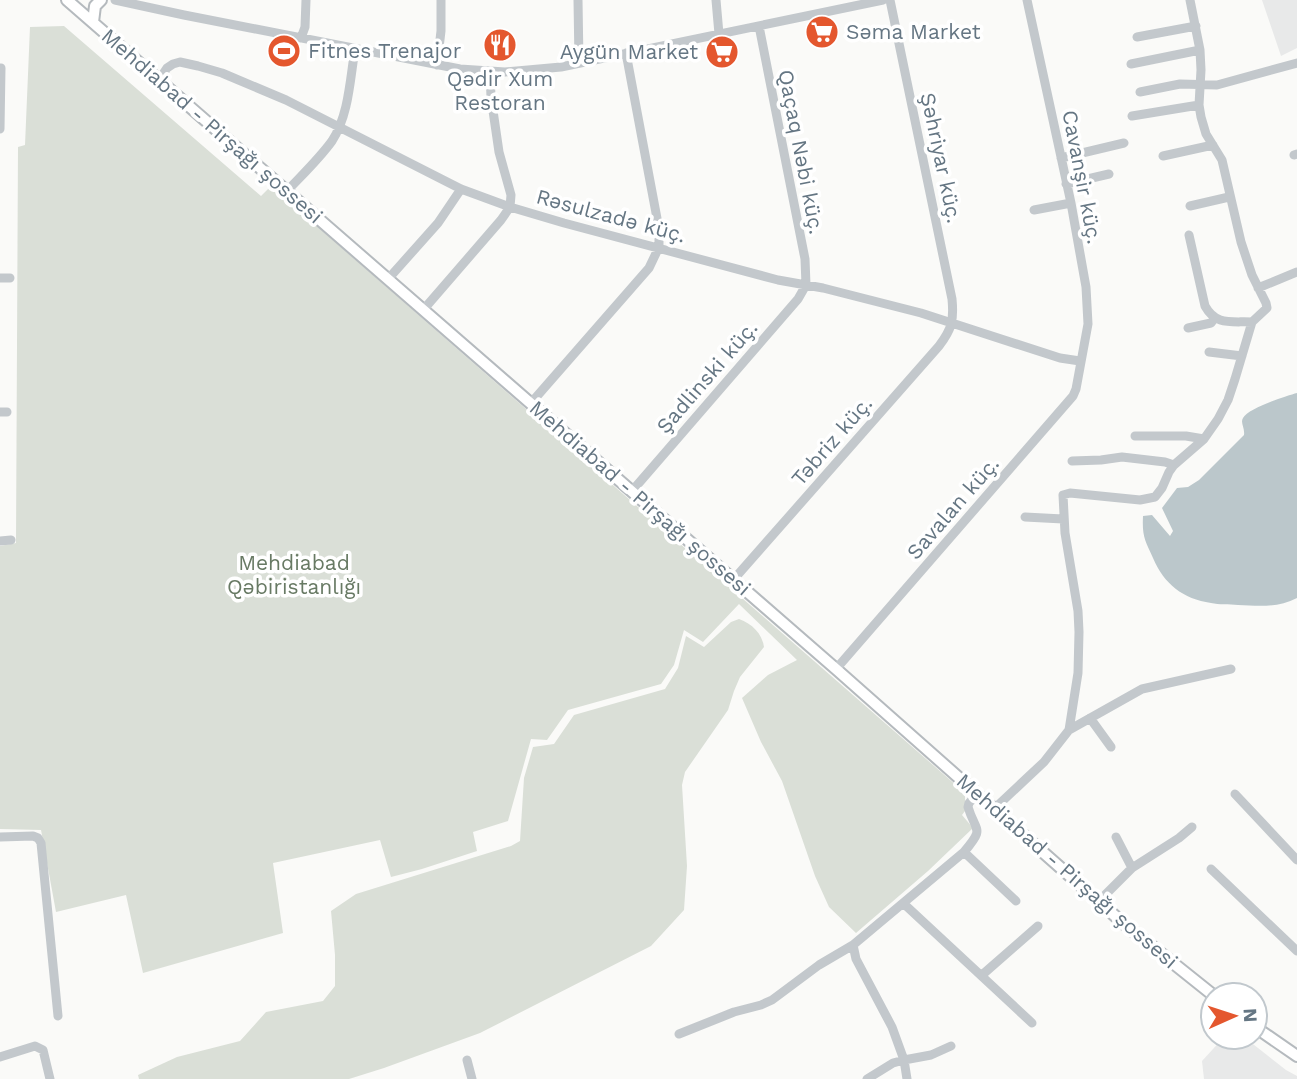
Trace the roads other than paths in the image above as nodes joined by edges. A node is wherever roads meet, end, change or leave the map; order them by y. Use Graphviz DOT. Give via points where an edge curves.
graph roads {
  1 [pos="67,0"];
  2 [pos="101,0"];
  3 [pos="115,0"];
  4 [pos="306,0"];
  5 [pos="441,0"];
  6 [pos="578,0"];
  7 [pos="716,0"];
  8 [pos="883,0"];
  9 [pos="890,0"];
  10 [pos="1027,0"];
  11 [pos="1191,0"];
  12 [pos="77,4"];
  13 [pos="841,4"];
  14 [pos="157,5"];
  15 [pos="93,22"];
  16 [pos="759,26"];
  17 [pos="1196,26"];
  18 [pos="719,34"];
  19 [pos="1137,37"];
  20 [pos="301,38"];
  21 [pos="355,50"];
  22 [pos="1200,50"];
  23 [pos="626,53"];
  24 [pos="579,63"];
  25 [pos="1297,63"];
  26 [pos="1130,64"];
  27 [pos="437,65"];
  28 [pos="1,68"];
  29 [pos="490,72"];
  30 [pos="159,80"];
  31 [pos="1201,85"];
  32 [pos="1140,92"];
  33 [pos="1199,105"];
  34 [pos="1132,116"];
  35 [pos="338,127"];
  36 [pos="0,129"];
  37 [pos="1124,143"];
  38 [pos="1213,145"];
  39 [pos="1163,156"];
  40 [pos="1061,158"];
  41 [pos="1109,174"];
  42 [pos="1066,184"];
  43 [pos="461,189"];
  44 [pos="287,191"];
  45 [pos="1229,197"];
  46 [pos="1070,203"];
  47 [pos="1190,206"];
  48 [pos="510,207"];
  49 [pos="1034,210"];
  50 [pos="1189,235"];
  51 [pos="659,247"];
  52 [pos="1297,272"];
  53 [pos="388,278"];
  54 [pos="806,285"];
  55 [pos="1258,288"];
  56 [pos="424,309"];
  57 [pos="1214,319"];
  58 [pos="1252,322"];
  59 [pos="952,323"];
  60 [pos="1188,328"];
  61 [pos="1209,352"];
  62 [pos="1242,356"];
  63 [pos="1080,361"];
  64 [pos="531,403"];
  65 [pos="1135,436"];
  66 [pos="1204,439"];
  67 [pos="1072,461"];
  68 [pos="1174,465"];
  69 [pos="632,491"];
  70 [pos="1025,517"];
  71 [pos="1063,519"];
  72 [pos="11,540"];
  73 [pos="0,541"];
  74 [pos="734,579"];
  75 [pos="836,669"];
  76 [pos="1231,669"];
  77 [pos="1090,718"];
  78 [pos="1069,730"];
  79 [pos="1111,747"];
  80 [pos="978,793"];
  81 [pos="1235,794"];
  82 [pos="995,808"];
  83 [pos="1192,827"];
  84 [pos="0,837"];
  85 [pos="1115,838"];
  86 [pos="964,852"];
  87 [pos="1297,860"];
  88 [pos="1132,868"];
  89 [pos="1211,869"];
  90 [pos="1016,901"];
  91 [pos="1099,901"];
  92 [pos="903,903"];
  93 [pos="1038,926"];
  94 [pos="853,945"];
  95 [pos="1297,951"];
  96 [pos="982,975"];
  97 [pos="1199,985"];
  98 [pos="58,1016"];
  99 [pos="1032,1023"];
  100 [pos="679,1034"];
  101 [pos="1269,1037"];
  102 [pos="951,1046"];
  103 [pos="1297,1056"];
  104 [pos="0,1057"];
  105 [pos="467,1059"];
  106 [pos="904,1060"];
  107 [pos="50,1079"];
  108 [pos="472,1079"];
  109 [pos="867,1079"];
  110 [pos="907,1079"];
  1 -- 12 [label="main road, Mehdiabad - Pirşağı şossesi"];
  2 -- 15 [label="main road" via="95,6"];
  3 -- 14 [label="street"];
  4 -- 20 [label="street"];
  5 -- 27 [label="street"];
  6 -- 24 [label="street"];
  7 -- 18 [label="street"];
  8 -- 13 [label="street"];
  9 -- 59 [label="street, Şəhriyar küç." via="952,299"];
  10 -- 40 [label="street, Cavanşir küç."];
  11 -- 17 [label="street"];
  12 -- 15 [label="main road, Mehdiabad - Pirşağı şossesi"];
  13 -- 16 [label="street"];
  14 -- 20 [label="street"];
  15 -- 30 [label="main road, Mehdiabad - Pirşağı şossesi"];
  16 -- 18 [label="street"];
  16 -- 54 [label="street, Qaçaq Nəbi küç." via="805,259"];
  17 -- 19 [label="street"];
  17 -- 22 [label="street"];
  18 -- 23 [label="street"];
  20 -- 21 [label="street"];
  21 -- 27 [label="street"];
  21 -- 35 [label="street"];
  22 -- 26 [label="street"];
  22 -- 31 [label="street"];
  23 -- 24 [label="street"];
  23 -- 51 [label="street"];
  24 -- 29 [label="street"];
  25 -- 31 [label="street" via="1217,85"];
  27 -- 29 [label="street"];
  28 -- 36 [label="street"];
  29 -- 48 [label="street"];
  30 -- 35 [label="street, Rəsulzadə küç." via="173,64 198,66 286,100"];
  30 -- 44 [label="main road, Mehdiabad - Pirşağı şossesi"];
  31 -- 32 [label="street"];
  31 -- 33 [label="street"];
  33 -- 34 [label="street"];
  33 -- 38 [label="street"];
  35 -- 43 [label="street, Rəsulzadə küç."];
  35 -- 44 [label="street" via="332,141"];
  37 -- 40 [label="street"];
  38 -- 39 [label="street"];
  38 -- 45 [label="street" via="1222,160"];
  40 -- 42 [label="street, Cavanşir küç."];
  41 -- 42 [label="street"];
  42 -- 46 [label="street, Cavanşir küç."];
  43 -- 48 [label="street, Rəsulzadə küç."];
  43 -- 53 [label="street" via="438,223"];
  44 -- 53 [label="main road, Mehdiabad - Pirşağı şossesi"];
  45 -- 47 [label="street"];
  45 -- 55 [label="street"];
  46 -- 49 [label="street"];
  46 -- 63 [label="street, Cavanşir küç." via="1088,307"];
  48 -- 51 [label="street, Rəsulzadə küç."];
  48 -- 56 [label="street"];
  50 -- 57 [label="street" via="1205,306"];
  51 -- 54 [label="street, Rəsulzadə küç."];
  51 -- 64 [label="street" via="649,268"];
  52 -- 55 [label="street"];
  53 -- 56 [label="main road, Mehdiabad - Pirşağı şossesi"];
  54 -- 59 [label="street, Rəsulzadə küç."];
  54 -- 69 [label="street, Şadlinski küç."];
  55 -- 58 [label="street" via="1266,308"];
  56 -- 64 [label="main road, Mehdiabad - Pirşağı şossesi"];
  57 -- 58 [label="street"];
  57 -- 60 [label="street"];
  58 -- 62 [label="street"];
  59 -- 63 [label="street, Rəsulzadə küç."];
  59 -- 74 [label="street, Təbriz küç." via="939,346"];
  61 -- 62 [label="street"];
  62 -- 66 [label="street" via="1228,400"];
  63 -- 75 [label="street, Savalan küç." via="1073,396"];
  64 -- 69 [label="main road, Mehdiabad - Pirşağı şossesi"];
  65 -- 66 [label="street"];
  66 -- 68 [label="street"];
  67 -- 68 [label="street" via="1122,457"];
  68 -- 71 [label="street" via="1162,488 1149,499 1066,493"];
  69 -- 74 [label="main road, Mehdiabad - Pirşağı şossesi"];
  70 -- 71 [label="street"];
  71 -- 78 [label="street" via="1079,632"];
  72 -- 73 [label="street"];
  74 -- 75 [label="main road, Mehdiabad - Pirşağı şossesi"];
  75 -- 80 [label="main road, Mehdiabad - Pirşağı şossesi"];
  76 -- 77 [label="street" via="1142,689"];
  77 -- 78 [label="street"];
  77 -- 79 [label="street"];
  78 -- 82 [label="street" via="1044,762"];
  80 -- 82 [label="main road, Mehdiabad - Pirşağı şossesi"];
  80 -- 86 [label="street" via="968,807 978,834"];
  81 -- 87 [label="street"];
  82 -- 91 [label="main road, Mehdiabad - Pirşağı şossesi"];
  83 -- 88 [label="street"];
  84 -- 98 [label="street" via="33,836 41,843"];
  85 -- 88 [label="street"];
  86 -- 90 [label="street"];
  86 -- 92 [label="street"];
  88 -- 91 [label="street"];
  89 -- 95 [label="street"];
  91 -- 97 [label="main road, Mehdiabad - Pirşağı şossesi"];
  92 -- 94 [label="street"];
  92 -- 96 [label="street"];
  93 -- 96 [label="street"];
  94 -- 100 [label="street" via="772,1000"];
  94 -- 106 [label="street"];
  96 -- 99 [label="street"];
  101 -- 103 [label="main road"];
  102 -- 106 [label="street"];
  104 -- 107 [label="street" via="40,1047"];
  105 -- 108 [label="street"];
  106 -- 109 [label="street"];
  106 -- 110 [label="street"];
}
